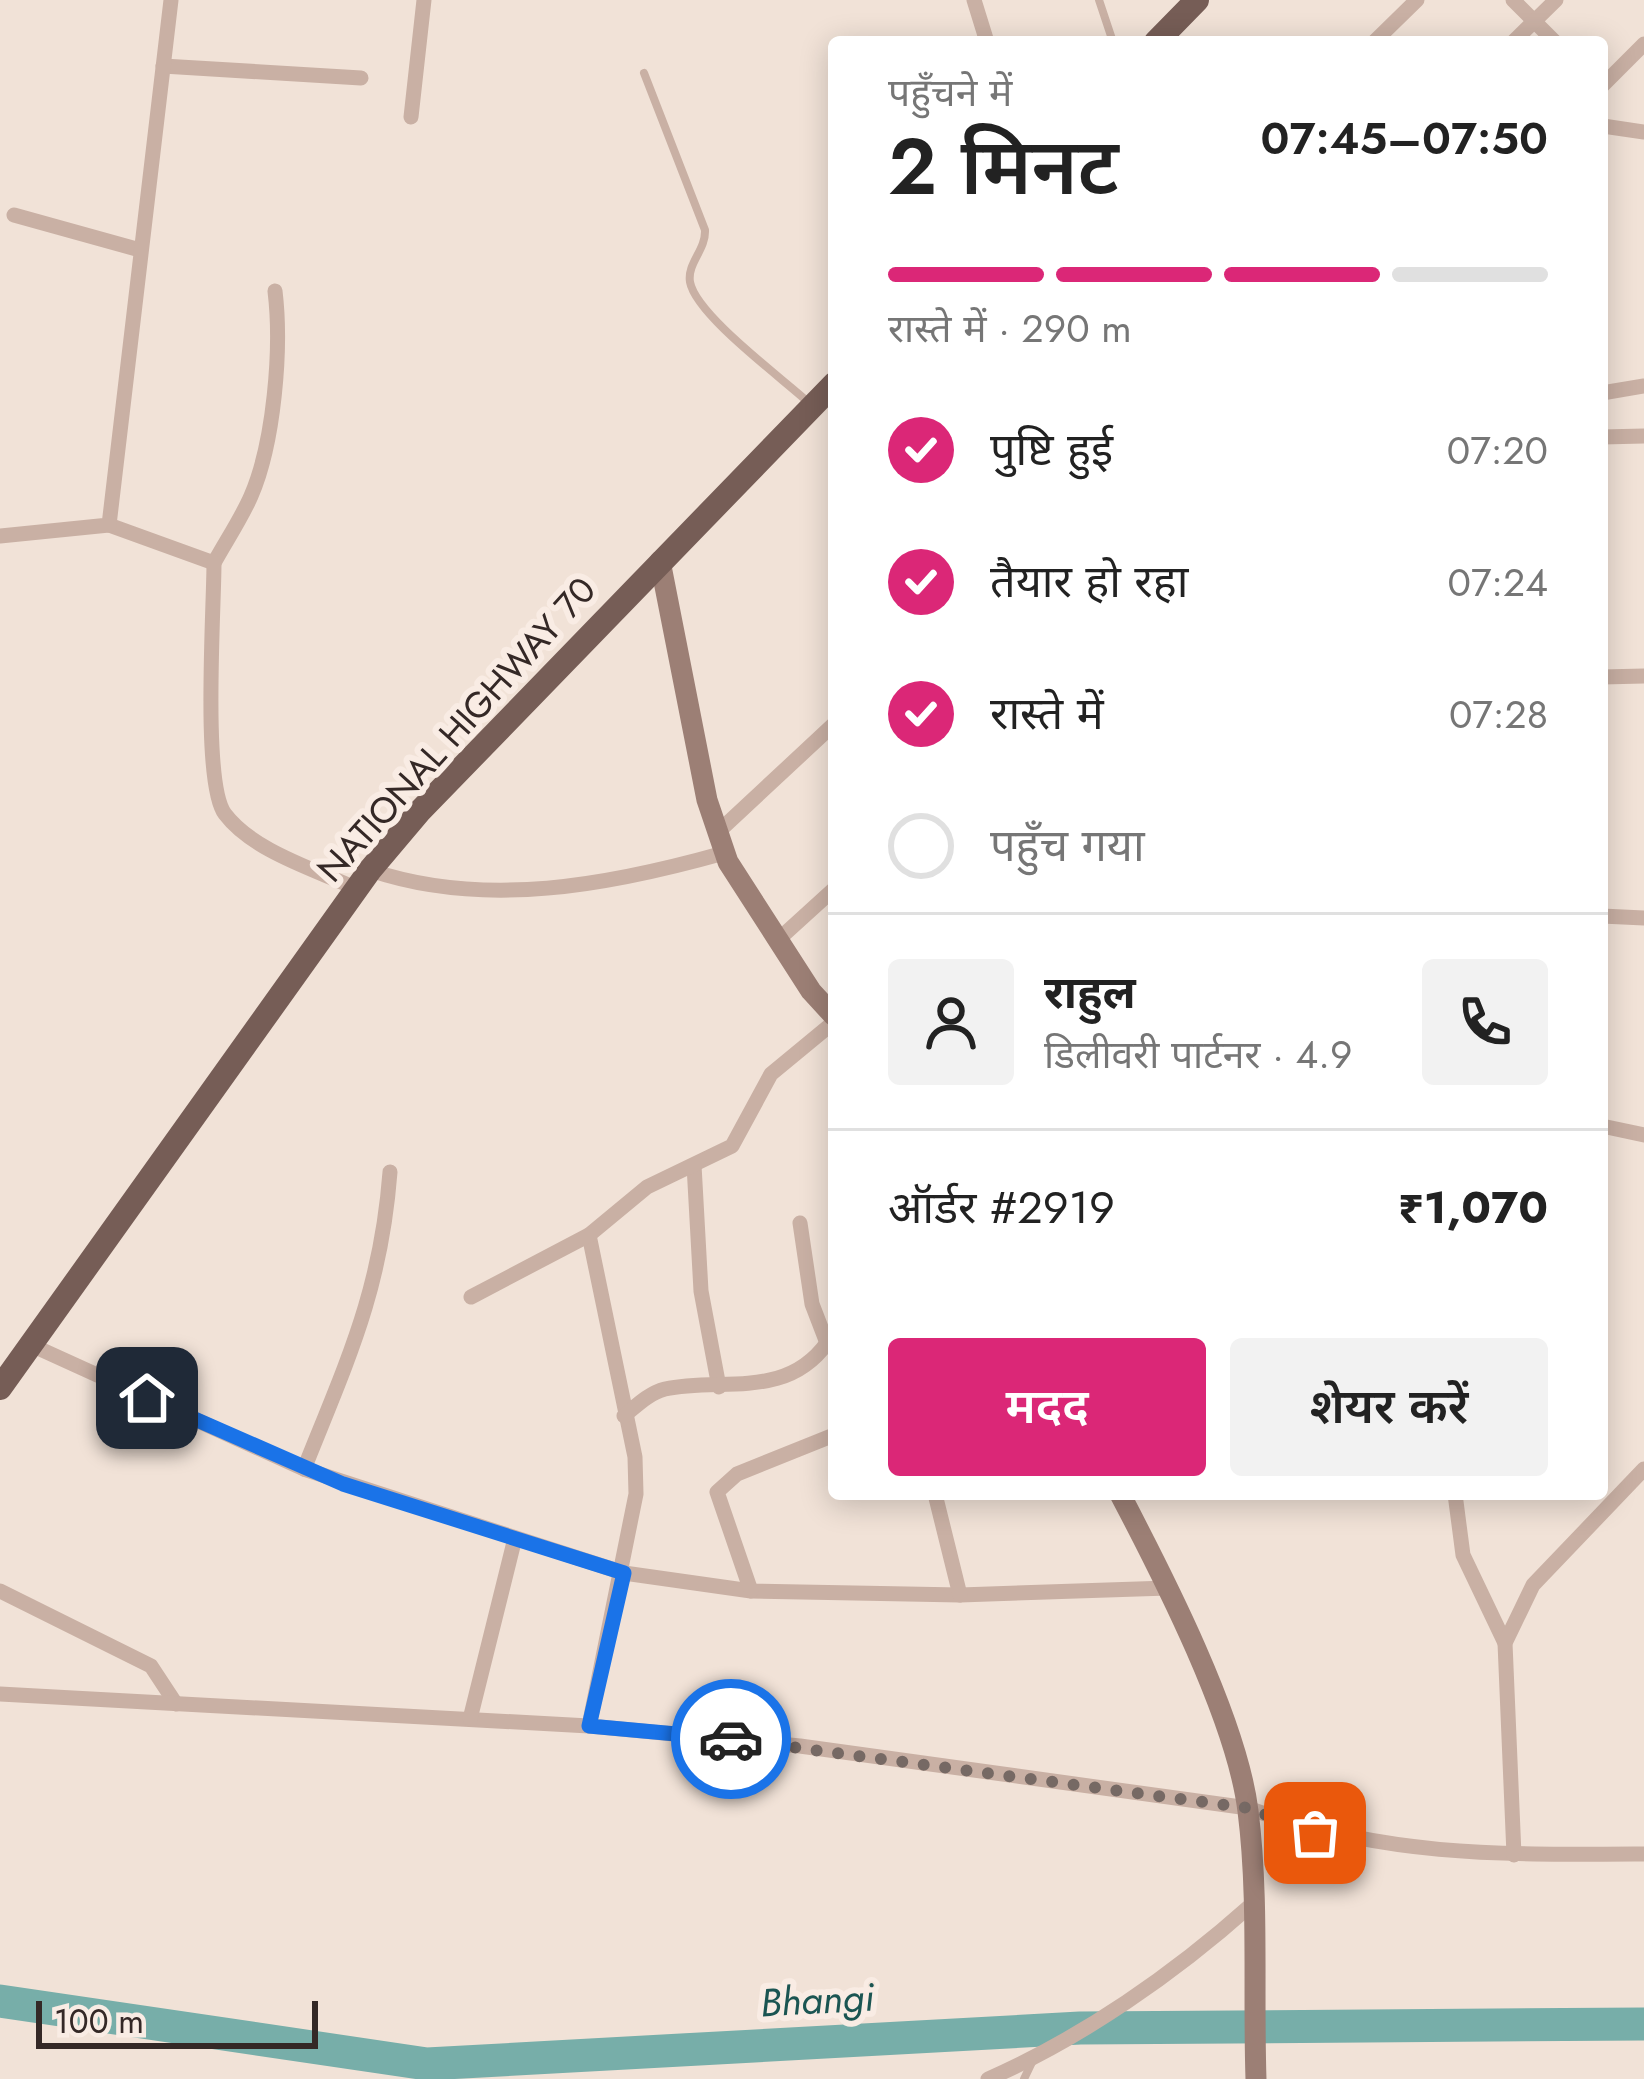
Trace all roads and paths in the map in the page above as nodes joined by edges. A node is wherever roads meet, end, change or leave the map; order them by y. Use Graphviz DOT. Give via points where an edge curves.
graph roads {
  1 [pos="171,0"];
  2 [pos="424,0"];
  3 [pos="974,0"];
  4 [pos="1099,0"];
  5 [pos="1197,0"];
  6 [pos="1417,0"];
  7 [pos="1513,0"];
  8 [pos="1556,0"];
  9 [pos="1535,21"];
  10 [pos="985,36"];
  11 [pos="1111,36"];
  12 [pos="1162,36"];
  13 [pos="1380,36"];
  14 [pos="1519,36"];
  15 [pos="1549,36"];
  16 [pos="1644,44"];
  17 [pos="163,66"];
  18 [pos="644,74"];
  19 [pos="361,78"];
  20 [pos="1608,80"];
  21 [pos="411,117"];
  22 [pos="1608,124"];
  23 [pos="1644,133"];
  24 [pos="14,215"];
  25 [pos="140,250"];
  26 [pos="275,291"];
  27 [pos="1644,386"];
  28 [pos="828,390"];
  29 [pos="1608,391"];
  30 [pos="813,406"];
  31 [pos="1644,436"];
  32 [pos="1608,437"];
  33 [pos="109,525"];
  34 [pos="0,536"];
  35 [pos="660,561"];
  36 [pos="214,563"];
  37 [pos="1644,676"];
  38 [pos="1608,677"];
  39 [pos="828,730"];
  40 [pos="720,843"];
  41 [pos="362,879"];
  42 [pos="828,894"];
  43 [pos="1608,916"];
  44 [pos="1644,918"];
  45 [pos="779,939"];
  46 [pos="828,1010"];
  47 [pos="828,1024"];
  48 [pos="1608,1127"];
  49 [pos="1644,1135"];
  50 [pos="694,1165"];
  51 [pos="390,1172"];
  52 [pos="800,1222"];
  53 [pos="589,1235"];
  54 [pos="471,1297"];
  55 [pos="828,1336"];
  56 [pos="828,1342"];
  57 [pos="29,1344"];
  58 [pos="3,1379"];
  59 [pos="719,1388"];
  60 [pos="624,1416"];
  61 [pos="828,1437"];
  62 [pos="304,1469"];
  63 [pos="1644,1469"];
  64 [pos="936,1500"];
  65 [pos="1123,1500"];
  66 [pos="1456,1500"];
  67 [pos="515,1538"];
  68 [pos="624,1573"];
  69 [pos="1168,1588"];
  70 [pos="0,1591"];
  71 [pos="751,1591"];
  72 [pos="960,1595"];
  73 [pos="1505,1643"];
  74 [pos="0,1694"];
  75 [pos="176,1704"];
  76 [pos="470,1719"];
  77 [pos="589,1726"];
  78 [pos="1248,1808"];
  79 [pos="1644,1854"];
  80 [pos="1514,1855"];
  81 [pos="1251,1905"];
  82 [pos="1034,2058"];
  83 [pos="988,2079"];
  84 [pos="1024,2079"];
  85 [pos="1256,2079"];
  1 -- 17 [label="street"];
  2 -- 21 [label="street"];
  3 -- 10 [label="street"];
  4 -- 11 [label="lane"];
  5 -- 12 [label="main road"];
  6 -- 13 [label="street"];
  7 -- 9 [label="street"];
  8 -- 9 [label="street"];
  9 -- 14 [label="street"];
  9 -- 15 [label="street"];
  16 -- 20 [label="street"];
  17 -- 19 [label="street"];
  17 -- 25 [label="street"];
  18 -- 30 [label="lane" via="706,230 692,289"];
  22 -- 23 [label="street"];
  24 -- 25 [label="street"];
  25 -- 33 [label="street"];
  26 -- 36 [label="street" via="263,455 252,494"];
  27 -- 29 [label="street"];
  28 -- 30 [label="main road, NATIONAL HIGHWAY 70"];
  30 -- 35 [label="main road, NATIONAL HIGHWAY 70"];
  31 -- 32 [label="street"];
  33 -- 34 [label="street"];
  33 -- 36 [label="street"];
  35 -- 40 [label="main road"];
  35 -- 41 [label="main road, NATIONAL HIGHWAY 70"];
  36 -- 41 [label="street" via="220,806 261,843"];
  37 -- 38 [label="street"];
  39 -- 40 [label="street"];
  40 -- 41 [label="street" via="654,874 531,890"];
  40 -- 45 [label="main road"];
  41 -- 57 [label="main road, NATIONAL HIGHWAY 70"];
  42 -- 45 [label="street"];
  43 -- 44 [label="street"];
  45 -- 46 [label="main road"];
  47 -- 50 [label="street" via="771,1074 732,1146"];
  48 -- 49 [label="street"];
  50 -- 53 [label="street" via="647,1187"];
  50 -- 59 [label="street" via="701,1291"];
  51 -- 62 [label="street" via="369,1310"];
  52 -- 55 [label="street" via="812,1304"];
  53 -- 54 [label="street"];
  53 -- 60 [label="street"];
  56 -- 59 [label="street" via="780,1379"];
  57 -- 58 [label="main road, NATIONAL HIGHWAY 70"];
  57 -- 62 [label="street"];
  59 -- 60 [label="street" via="658,1391"];
  60 -- 68 [label="street" via="636,1494"];
  61 -- 71 [label="street" via="737,1474 716,1492"];
  62 -- 67 [label="street"];
  63 -- 73 [label="street" via="1533,1585"];
  64 -- 72 [label="street"];
  65 -- 69 [label="main road"];
  66 -- 73 [label="street" via="1462,1555"];
  67 -- 68 [label="street"];
  67 -- 76 [label="street"];
  68 -- 71 [label="street"];
  68 -- 77 [label="street"];
  69 -- 72 [label="street"];
  69 -- 78 [label="main road"];
  70 -- 75 [label="street" via="151,1666"];
  71 -- 72 [label="street"];
  73 -- 80 [label="street"];
  74 -- 75 [label="street"];
  75 -- 76 [label="street"];
  76 -- 77 [label="street"];
  77 -- 78 [label="street" via="800,1746"];
  78 -- 80 [label="street" via="1315,1833 1412,1850"];
  78 -- 81 [label="main road"];
  79 -- 80 [label="street"];
  81 -- 82 [label="street" via="1195,1956"];
  81 -- 85 [label="main road"];
  82 -- 83 [label="street"];
  82 -- 84 [label="lane"];
}
